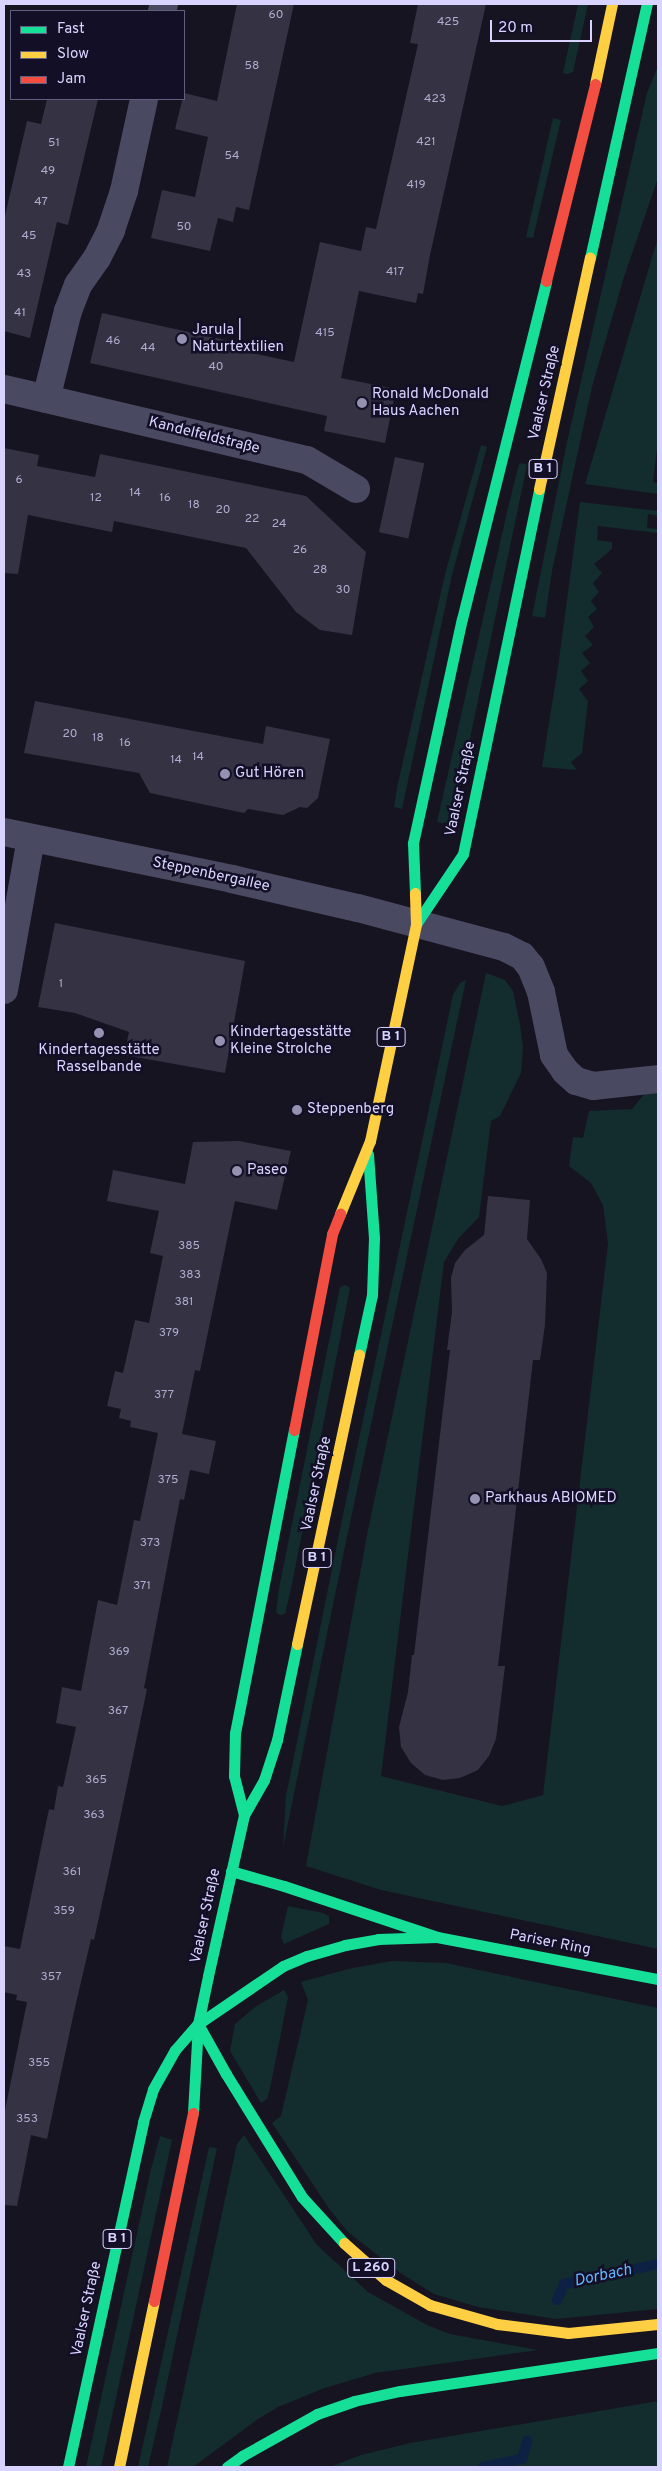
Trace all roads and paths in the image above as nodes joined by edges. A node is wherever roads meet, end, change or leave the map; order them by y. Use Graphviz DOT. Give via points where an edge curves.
graph roads {
  1 [pos="612,4"];
  2 [pos="647,4"];
  3 [pos="144,100"];
  4 [pos="4,389"];
  5 [pos="46,399"];
  6 [pos="356,489"];
  7 [pos="4,832"];
  8 [pos="31,838"];
  9 [pos="416,924"];
  10 [pos="4,990"];
  11 [pos="658,1078"];
  12 [pos="367,1150"];
  13 [pos="244,1815"];
  14 [pos="231,1871"];
  15 [pos="437,1937"];
  16 [pos="658,1980"];
  17 [pos="198,2024"];
  18 [pos="658,2324"];
  19 [pos="658,2353"];
  20 [pos="68,2467"];
  21 [pos="119,2467"];
  22 [pos="227,2467"];
  1 -- 9 [label="main road, Vaalser Straße / B 1" via="462,619 413,843"];
  2 -- 9 [label="main road, Vaalser Straße / B 1" via="545,461 466,842 462,854"];
  3 -- 5 [label="street" via="119,207 111,230 78,285 68,311"];
  4 -- 5 [label="street, Kandelfeldstraße"];
  5 -- 6 [label="street, Kandelfeldstraße" via="307,460"];
  7 -- 8 [label="street, Steppenbergallee"];
  8 -- 9 [label="street, Steppenbergallee" via="232,879"];
  8 -- 10 [label="street"];
  9 -- 11 [label="street, Steppenbergallee" via="481,940 522,956 532,967 541,992 554,1055 576,1081 594,1086"];
  9 -- 12 [label="main road, Vaalser Straße / B 1"];
  12 -- 13 [label="main road, Vaalser Straße / B 1" via="332,1234 235,1733 234,1776"];
  12 -- 13 [label="main road, Vaalser Straße / B 1" via="374,1238 372,1295 277,1740 264,1780"];
  13 -- 14 [label="main road, Vaalser Straße / B 1"];
  14 -- 15 [label="main road"];
  14 -- 17 [label="main road, Vaalser Straße / B 1"];
  15 -- 16 [label="main road, Pariser Ring"];
  15 -- 17 [label="main road" via="378,1939 307,1956 283,1966"];
  17 -- 18 [label="main road, L 260" via="302,2197 351,2251 386,2280 430,2305 497,2324 568,2333"];
  17 -- 20 [label="main road, Vaalser Straße / B 1" via="174,2050 153,2089"];
  17 -- 21 [label="main road, Vaalser Straße / B 1" via="195,2100 185,2157"];
  19 -- 22 [label="main road" via="400,2391 354,2401 317,2414"];
}
